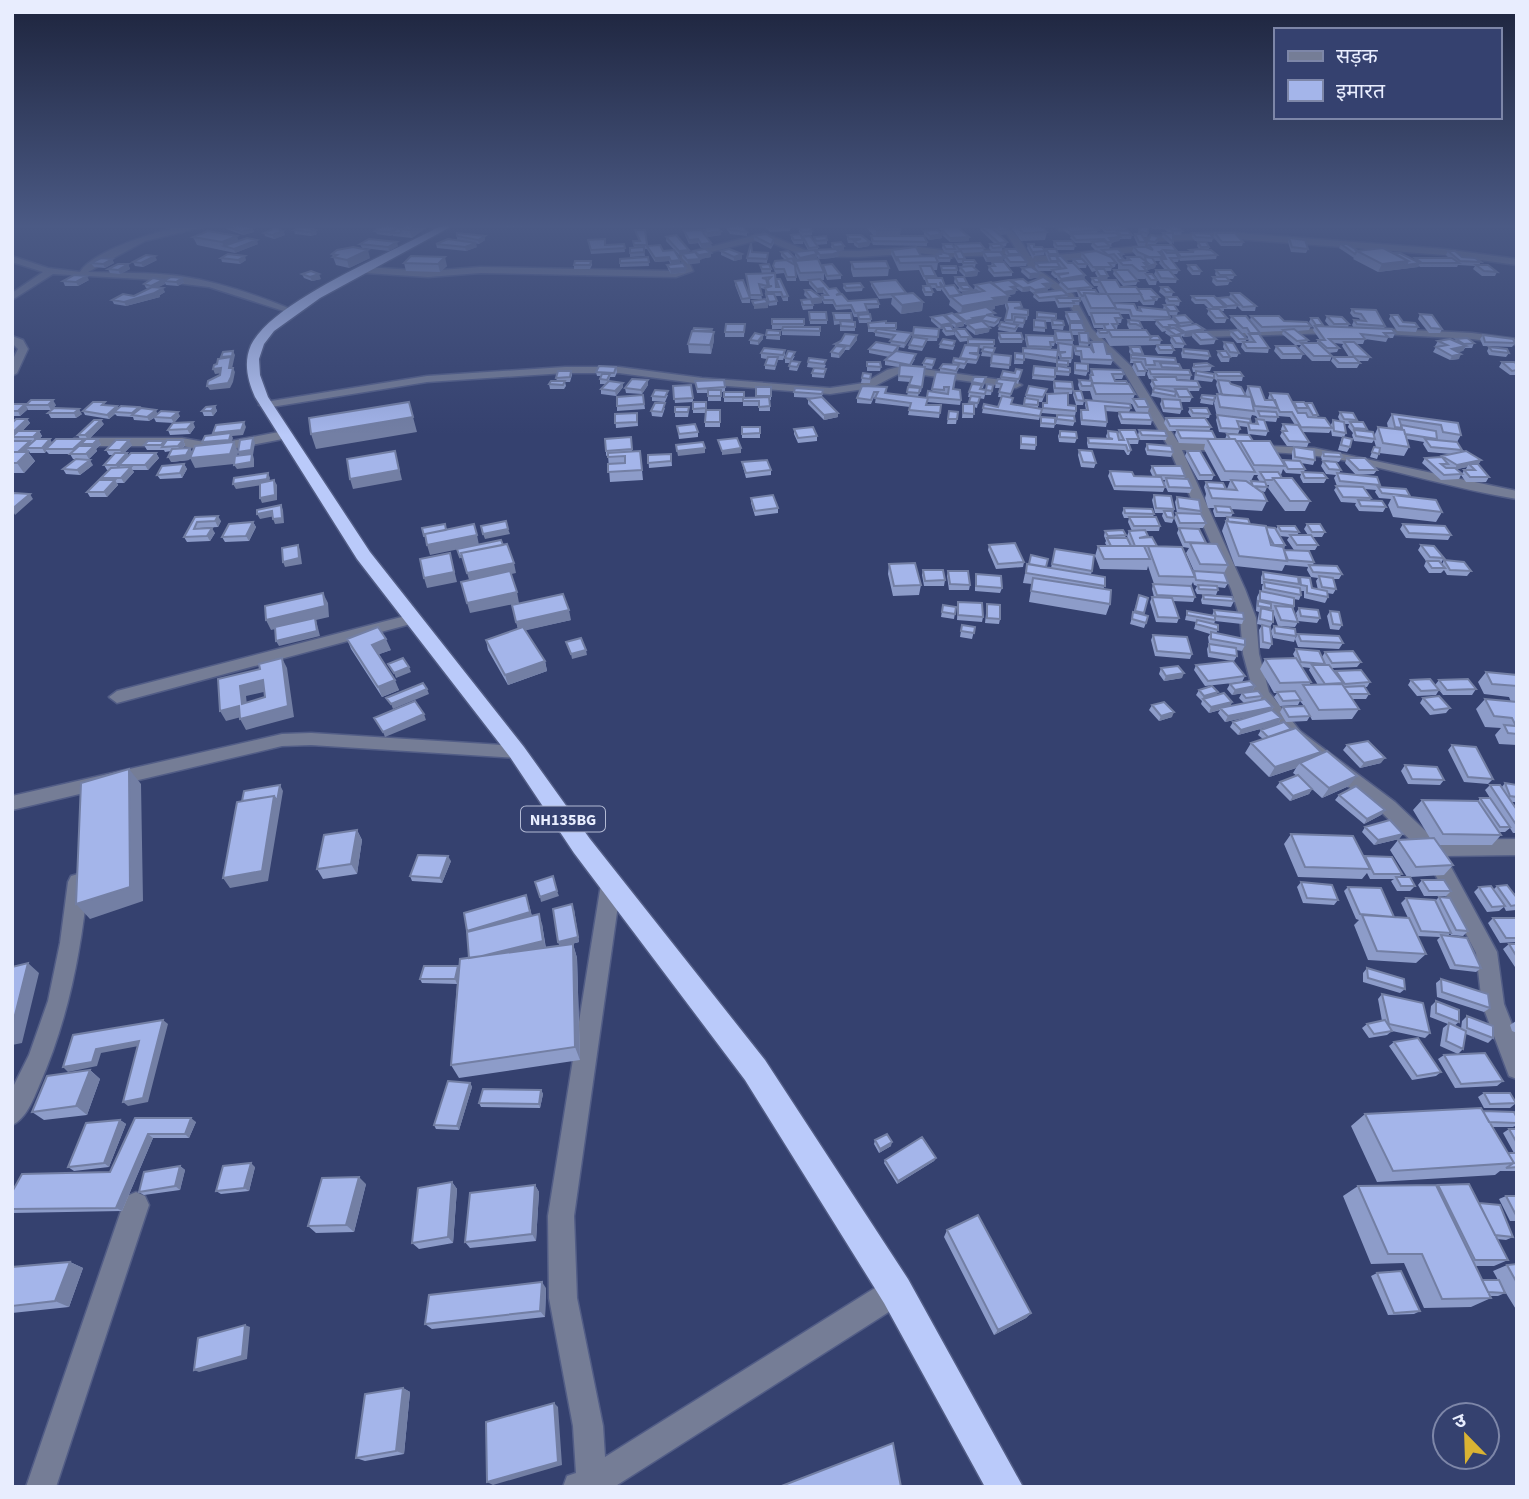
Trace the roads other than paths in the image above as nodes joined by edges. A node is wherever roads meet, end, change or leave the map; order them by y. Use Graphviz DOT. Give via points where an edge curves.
graph roads {
  1 [pos="247,295"];
  2 [pos="321,295"];
  3 [pos="1068,295"];
  4 [pos="290,312"];
  5 [pos="1349,331"];
  6 [pos="1362,331"];
  7 [pos="1205,334"];
  8 [pos="12,339"];
  9 [pos="1517,342"];
  10 [pos="12,373"];
  11 [pos="1016,385"];
  12 [pos="265,405"];
  13 [pos="284,435"];
  14 [pos="64,442"];
  15 [pos="1174,446"];
  16 [pos="1517,495"];
  17 [pos="413,619"];
  18 [pos="117,697"];
  19 [pos="517,752"];
  20 [pos="12,803"];
  21 [pos="1517,847"];
  22 [pos="1431,848"];
  23 [pos="81,857"];
  24 [pos="611,884"];
  25 [pos="1517,1068"];
  26 [pos="12,1113"];
  27 [pos="135,1205"];
  28 [pos="896,1290"];
  29 [pos="587,1486"];
  30 [pos="41,1487"];
  31 [pos="1005,1487"];
  1 -- 4 [label="street"];
  2 -- 4 [label="highway, NH135BG"];
  3 -- 15 [label="street" via="1088,330 1128,368"];
  4 -- 12 [label="highway, NH135BG" via="258,344 252,363 254,383"];
  5 -- 7 [label="street"];
  6 -- 9 [label="street"];
  8 -- 10 [label="street" via="23,349"];
  11 -- 12 [label="street" via="902,369 867,386 830,391 585,369 427,379"];
  12 -- 13 [label="highway, NH135BG"];
  13 -- 14 [label="street" via="216,448 182,442"];
  13 -- 17 [label="highway, NH135BG" via="363,555"];
  15 -- 16 [label="street" via="1335,455"];
  15 -- 22 [label="street" via="1238,589 1248,618 1261,694 1294,735 1388,807"];
  17 -- 18 [label="street"];
  17 -- 19 [label="highway, NH135BG"];
  19 -- 20 [label="street" via="282,740 86,794"];
  19 -- 24 [label="highway, NH135BG"];
  21 -- 22 [label="street"];
  22 -- 25 [label="street" via="1486,952 1493,1004"];
  23 -- 26 [label="street" via="73,940 56,1018"];
  24 -- 28 [label="highway, NH135BG" via="755,1070"];
  24 -- 29 [label="street" via="561,1216 563,1298 588,1426"];
  27 -- 30 [label="street"];
  28 -- 29 [label="street"];
  28 -- 31 [label="highway, NH135BG"];
}
